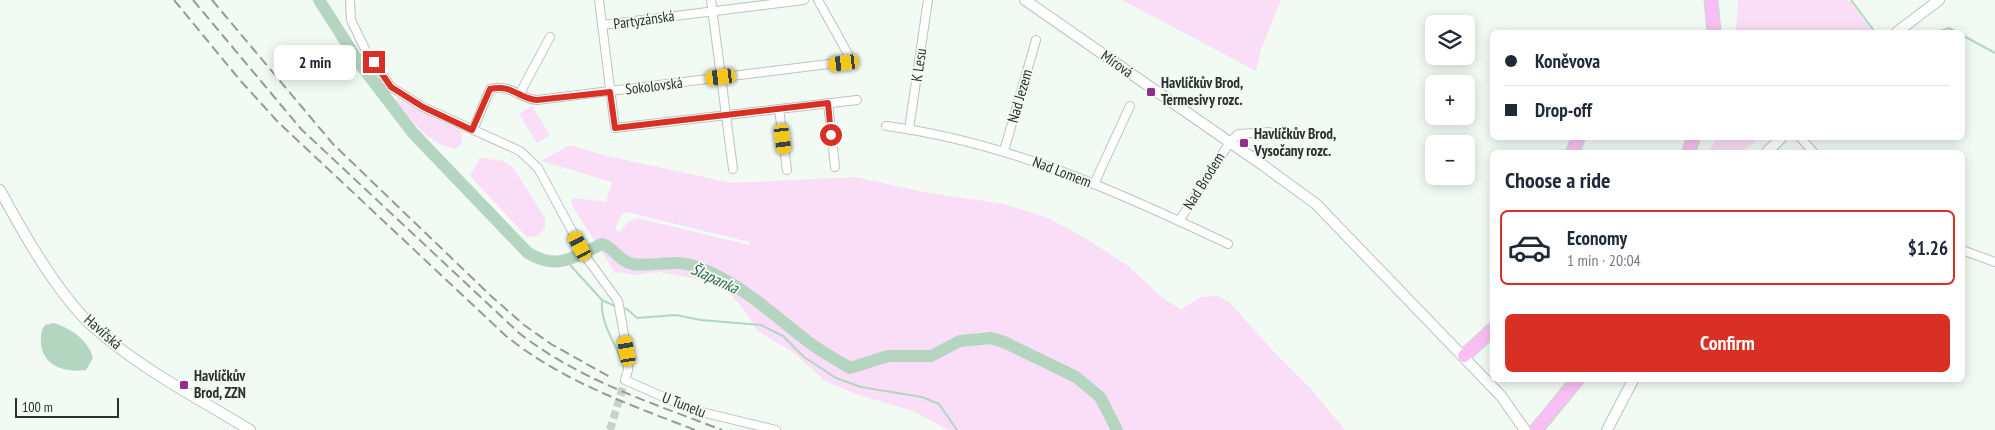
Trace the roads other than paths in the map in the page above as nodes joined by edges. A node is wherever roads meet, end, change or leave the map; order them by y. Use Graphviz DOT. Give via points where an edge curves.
graph roads {
  1 [pos="350,0"];
  2 [pos="599,0"];
  3 [pos="711,0"];
  4 [pos="804,0"];
  5 [pos="818,0"];
  6 [pos="928,0"];
  7 [pos="1025,0"];
  8 [pos="1711,0"];
  9 [pos="1939,0"];
  10 [pos="712,11"];
  11 [pos="1711,16"];
  12 [pos="602,25"];
  13 [pos="1708,30"];
  14 [pos="1714,30"];
  15 [pos="1900,30"];
  16 [pos="550,37"];
  17 [pos="1036,40"];
  18 [pos="721,77"];
  19 [pos="519,92"];
  20 [pos="610,92"];
  21 [pos="857,100"];
  22 [pos="828,103"];
  23 [pos="1130,106"];
  24 [pos="779,109"];
  25 [pos="726,116"];
  26 [pos="886,126"];
  27 [pos="909,129"];
  28 [pos="472,130"];
  29 [pos="1269,132"];
  30 [pos="1779,140"];
  31 [pos="1803,140"];
  32 [pos="1230,142"];
  33 [pos="1769,150"];
  34 [pos="1811,150"];
  35 [pos="1004,151"];
  36 [pos="835,167"];
  37 [pos="733,169"];
  38 [pos="787,170"];
  39 [pos="1094,184"];
  40 [pos="0,190"];
  41 [pos="1179,221"];
  42 [pos="1228,244"];
  43 [pos="1965,251"];
  44 [pos="1995,262"];
  45 [pos="1490,332"];
  46 [pos="1464,356"];
  47 [pos="1575,382"];
  48 [pos="1632,382"];
  49 [pos="250,430"];
  50 [pos="776,430"];
  51 [pos="1525,430"];
  52 [pos="1536,430"];
  53 [pos="1607,430"];
  1 -- 28 [label="street" via="351,20 365,49 391,87 423,107"];
  2 -- 12 [label="street"];
  3 -- 10 [label="street"];
  4 -- 10 [label="street, Partyzánská"];
  5 -- 18 [label="street, Sokolovská" via="848,54 848,60"];
  6 -- 27 [label="street, K Lesu"];
  7 -- 32 [label="street, Mírová"];
  8 -- 11 [label="main road"];
  9 -- 15 [label="street"];
  10 -- 12 [label="street, Partyzánská"];
  10 -- 18 [label="street"];
  11 -- 13 [label="main road"];
  11 -- 14 [label="main road"];
  12 -- 20 [label="street"];
  16 -- 19 [label="street"];
  17 -- 35 [label="street, Nad Jezem"];
  18 -- 20 [label="street, Sokolovská"];
  18 -- 25 [label="street"];
  19 -- 20 [label="street, Sokolovská" via="537,100"];
  19 -- 28 [label="street, Sokolovská" via="490,89"];
  20 -- 25 [label="street" via="615,128"];
  21 -- 22 [label="street"];
  22 -- 24 [label="street"];
  22 -- 36 [label="street"];
  23 -- 39 [label="street"];
  24 -- 25 [label="street"];
  24 -- 38 [label="street"];
  25 -- 37 [label="street"];
  26 -- 27 [label="street, Nad Lomem"];
  27 -- 35 [label="street, Nad Lomem"];
  28 -- 50 [label="street, U Tunelu" via="520,151 538,168 586,257 618,301 628,370 624,380 693,410"];
  29 -- 32 [label="street" via="1238,134"];
  30 -- 33 [label="street"];
  31 -- 34 [label="street"];
  32 -- 41 [label="street, Nad Brodem"];
  32 -- 46 [label="street, Mírová" via="1308,197 1335,221"];
  35 -- 39 [label="street, Nad Lomem"];
  39 -- 41 [label="street, Nad Lomem"];
  40 -- 49 [label="street, Havířská" via="61,291 96,330 171,383"];
  41 -- 42 [label="street, Nad Lomem"];
  43 -- 44 [label="street"];
  45 -- 46 [label="main road"];
  46 -- 51 [label="street, Mírová" via="1501,396"];
  47 -- 52 [label="main road"];
  48 -- 53 [label="street"];
}
